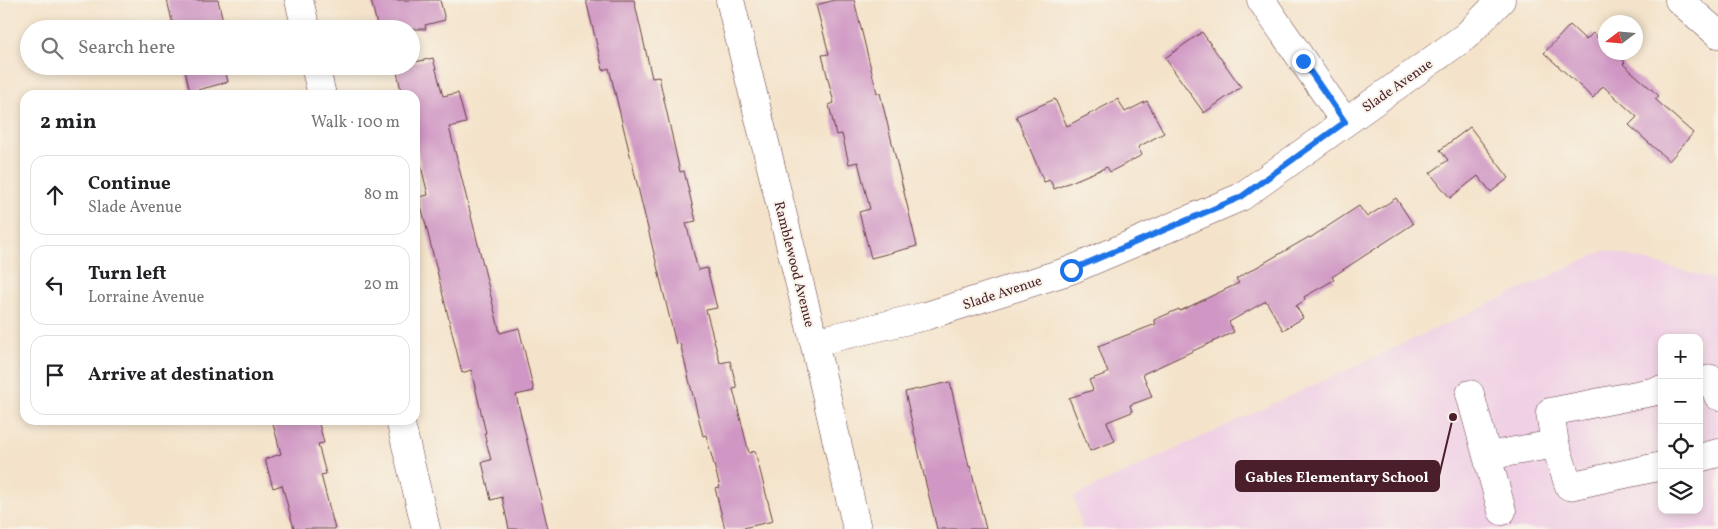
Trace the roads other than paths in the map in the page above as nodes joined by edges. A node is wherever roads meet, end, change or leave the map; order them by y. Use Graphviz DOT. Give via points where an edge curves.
graph roads {
  1 [pos="299,0"];
  2 [pos="730,0"];
  3 [pos="1261,0"];
  4 [pos="1501,0"];
  5 [pos="1679,0"];
  6 [pos="304,20"];
  7 [pos="1718,34"];
  8 [pos="317,75"];
  9 [pos="321,90"];
  10 [pos="1345,122"];
  11 [pos="814,342"];
  12 [pos="1703,381"];
  13 [pos="1658,391"];
  14 [pos="1470,394"];
  15 [pos="1718,396"];
  16 [pos="401,425"];
  17 [pos="1554,444"];
  18 [pos="1718,454"];
  19 [pos="1487,456"];
  20 [pos="1703,457"];
  21 [pos="1658,467"];
  22 [pos="1502,511"];
  23 [pos="426,529"];
  24 [pos="857,529"];
  1 -- 6 [label="street"];
  2 -- 11 [label="street, Ramblewood Avenue"];
  3 -- 10 [label="street"];
  4 -- 10 [label="street, Slade Avenue" via="1466,36"];
  5 -- 7 [label="street"];
  8 -- 9 [label="street"];
  10 -- 11 [label="street, Slade Avenue" via="1241,197 1071,270 926,316"];
  11 -- 24 [label="street, Ramblewood Avenue"];
  12 -- 15 [label="street" via="1712,380"];
  13 -- 17 [label="street" via="1550,412"];
  14 -- 19 [label="street"];
  16 -- 23 [label="street"];
  17 -- 19 [label="street"];
  17 -- 21 [label="street" via="1570,486"];
  18 -- 20 [label="street"];
  19 -- 22 [label="street"];
}
